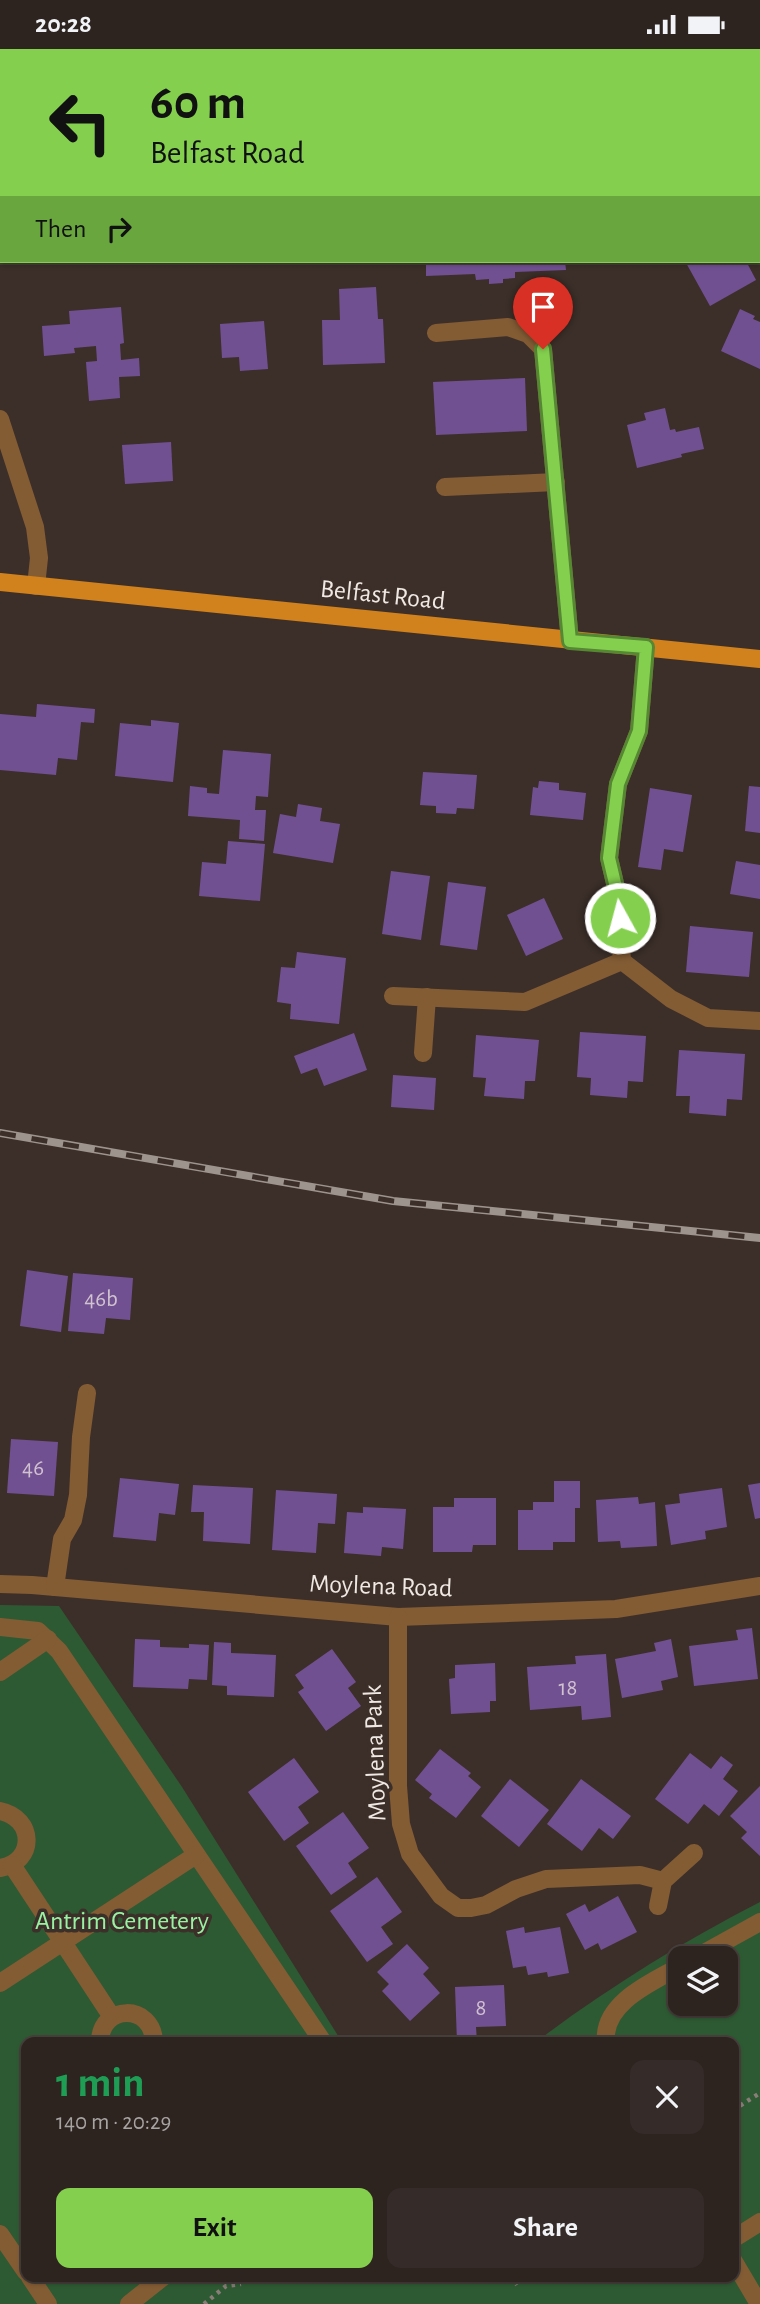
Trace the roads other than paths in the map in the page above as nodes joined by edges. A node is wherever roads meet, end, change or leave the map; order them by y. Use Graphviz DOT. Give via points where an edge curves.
graph roads {
  1 [pos="436,333"];
  2 [pos="0,419"];
  3 [pos="555,482"];
  4 [pos="444,487"];
  5 [pos="0,582"];
  6 [pos="36,586"];
  7 [pos="570,641"];
  8 [pos="646,647"];
  9 [pos="760,659"];
  10 [pos="622,961"];
  11 [pos="393,996"];
  12 [pos="427,997"];
  13 [pos="760,1021"];
  14 [pos="423,1053"];
  15 [pos="87,1393"];
  16 [pos="0,1584"];
  17 [pos="760,1586"];
  18 [pos="55,1587"];
  19 [pos="398,1617"];
  20 [pos="0,1626"];
  21 [pos="48,1639"];
  22 [pos="0,1672"];
  23 [pos="0,1811"];
  24 [pos="694,1853"];
  25 [pos="196,1855"];
  26 [pos="6,1867"];
  27 [pos="663,1881"];
  28 [pos="658,1906"];
  29 [pos="760,1922"];
  30 [pos="62,1941"];
  31 [pos="717,1946"];
  32 [pos="668,1974"];
  33 [pos="0,1983"];
  34 [pos="111,2017"];
  35 [pos="100,2037"];
  36 [pos="153,2037"];
  37 [pos="320,2037"];
  38 [pos="607,2037"];
  39 [pos="760,2222"];
  40 [pos="0,2234"];
  41 [pos="739,2235"];
  42 [pos="21,2265"];
  43 [pos="739,2270"];
  44 [pos="33,2282"];
  45 [pos="157,2282"];
  46 [pos="48,2304"];
  47 [pos="129,2304"];
  48 [pos="759,2304"];
  1 -- 3 [label="street" via="508,327 528,334 543,349"];
  2 -- 6 [label="street" via="35,527"];
  3 -- 4 [label="street"];
  3 -- 7 [label="street"];
  5 -- 6 [label="main road, Belfast Road"];
  6 -- 7 [label="main road, Belfast Road"];
  7 -- 8 [label="main road, Belfast Road"];
  8 -- 9 [label="main road, Belfast Road"];
  8 -- 10 [label="street" via="639,731 618,784 609,858 618,896"];
  10 -- 12 [label="street" via="525,1002"];
  10 -- 13 [label="street" via="671,999 708,1018"];
  11 -- 12 [label="street"];
  12 -- 14 [label="street"];
  15 -- 18 [label="street" via="78,1495 73,1520 62,1539"];
  16 -- 18 [label="street, Moylena Road"];
  17 -- 19 [label="street, Moylena Road" via="616,1609"];
  18 -- 19 [label="street, Moylena Road"];
  19 -- 27 [label="street, Moylena Park" via="401,1824 416,1864 441,1896 458,1908 471,1908 546,1879 640,1875"];
  20 -- 21 [label="street" via="38,1631"];
  21 -- 22 [label="street"];
  21 -- 25 [label="street"];
  23 -- 26 [label="street" via="16,1817 26,1832 25,1851"];
  24 -- 27 [label="street"];
  25 -- 30 [label="street"];
  25 -- 37 [label="street"];
  26 -- 30 [label="street"];
  27 -- 28 [label="street"];
  29 -- 31 [label="street"];
  30 -- 33 [label="street"];
  30 -- 34 [label="street"];
  32 -- 38 [label="street" via="623,2003 609,2021"];
  34 -- 35 [label="street"];
  34 -- 36 [label="street" via="137,2015 151,2026"];
  39 -- 41 [label="street"];
  40 -- 42 [label="street"];
  43 -- 48 [label="street"];
  44 -- 46 [label="street"];
  45 -- 47 [label="street"];
}
